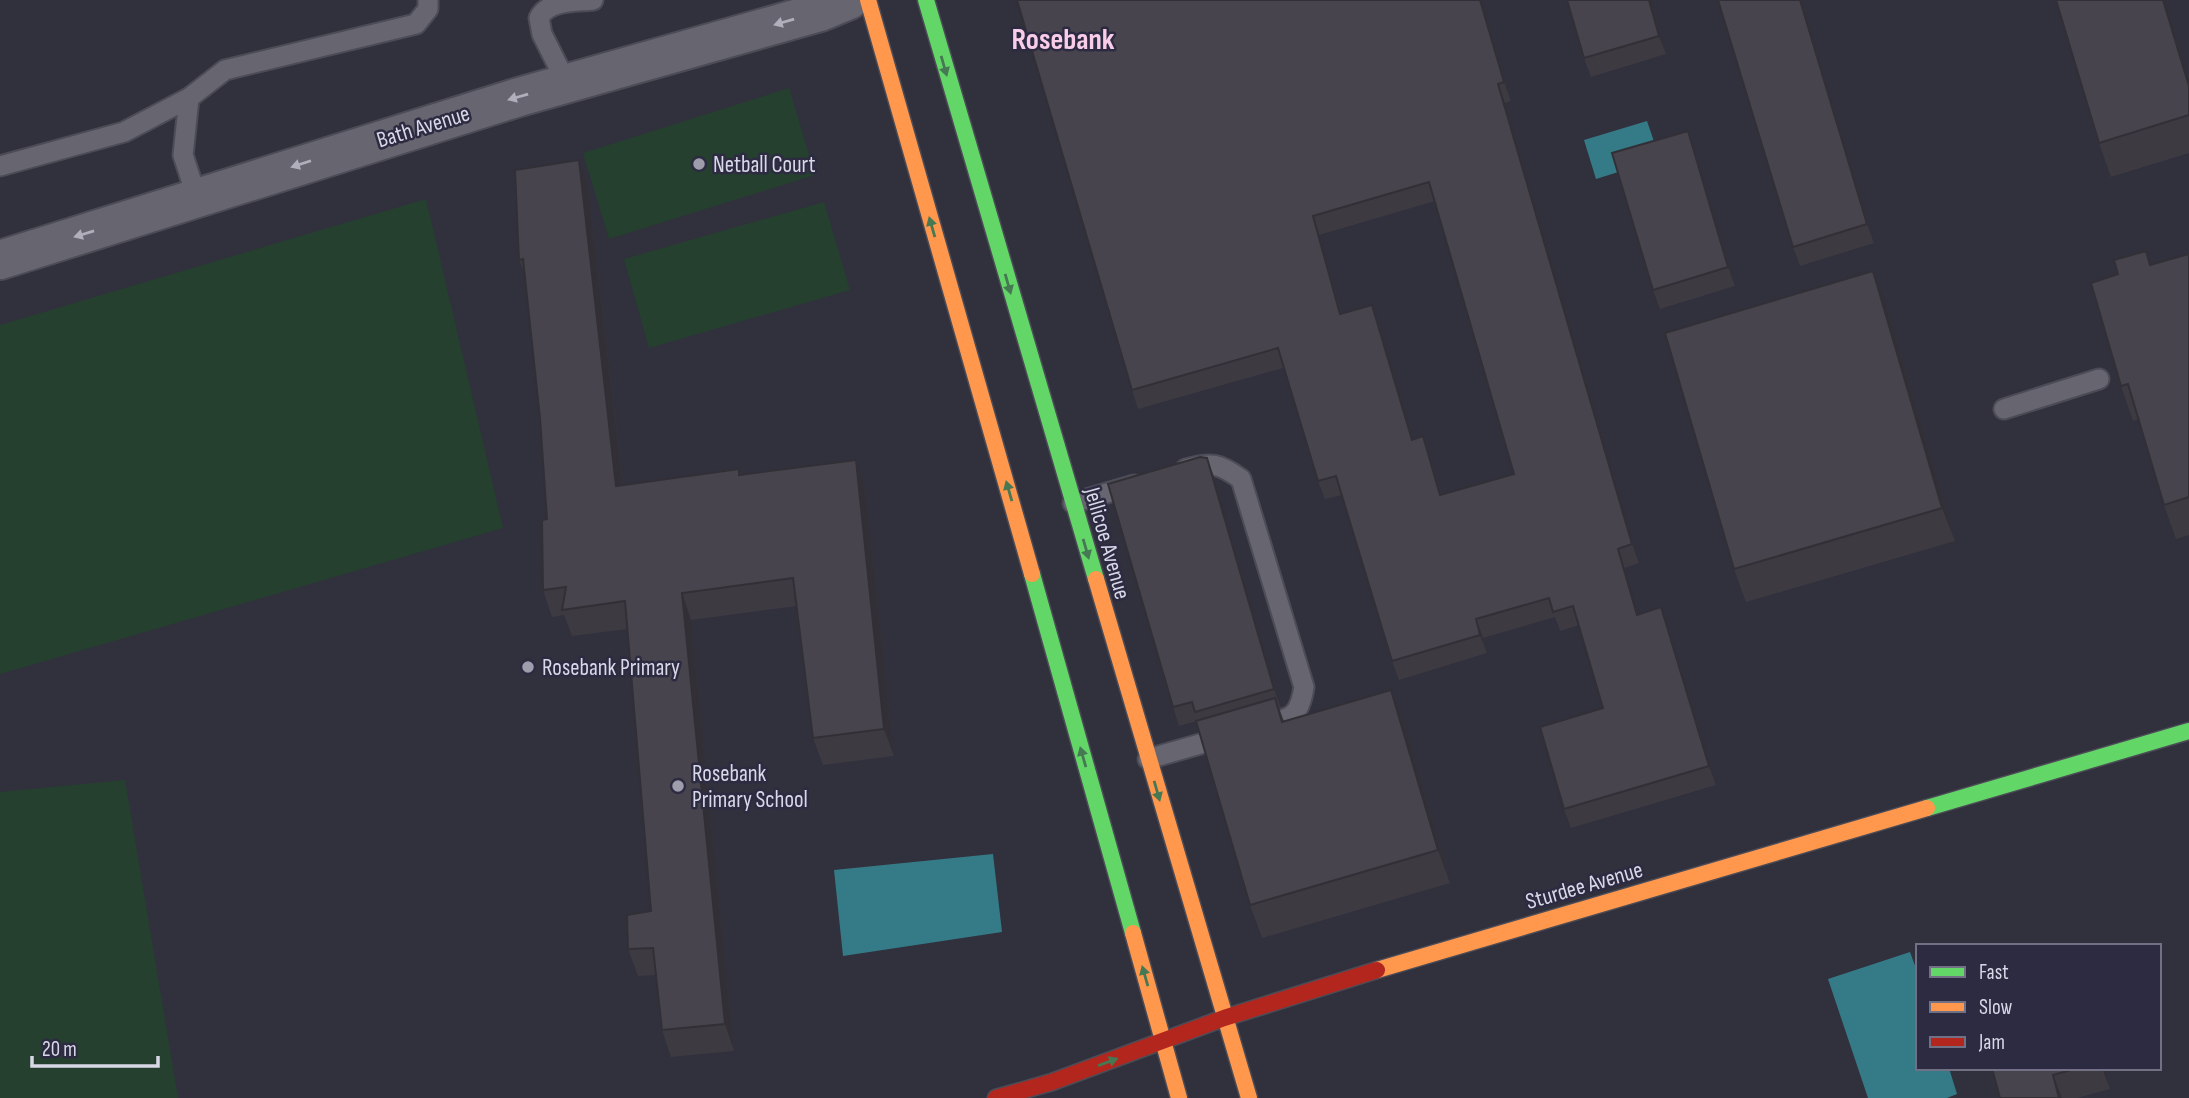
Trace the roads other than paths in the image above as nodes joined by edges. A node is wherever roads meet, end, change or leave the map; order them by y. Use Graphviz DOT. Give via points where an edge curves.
graph roads {
  1 [pos="428,0"];
  2 [pos="593,0"];
  3 [pos="849,0"];
  4 [pos="868,0"];
  5 [pos="926,0"];
  6 [pos="567,83"];
  7 [pos="189,98"];
  8 [pos="0,166"];
  9 [pos="197,198"];
  10 [pos="0,260"];
  11 [pos="2099,379"];
  12 [pos="2004,409"];
  13 [pos="1073,503"];
  14 [pos="2189,731"];
  15 [pos="1148,758"];
  16 [pos="1224,1018"];
  17 [pos="1163,1042"];
  18 [pos="996,1098"];
  19 [pos="1179,1098"];
  20 [pos="1249,1098"];
  1 -- 7 [label="lane" via="428,9 416,24 225,70"];
  2 -- 6 [label="lane" via="552,4 539,18 542,34"];
  3 -- 6 [label="street, Bath Avenue, one-way"];
  17 -- 4 [label="main road, one-way"];
  5 -- 13 [label="main road, Jellicoe Avenue, one-way"];
  6 -- 9 [label="street, Bath Avenue, one-way"];
  7 -- 8 [label="lane" via="124,132"];
  7 -- 9 [label="lane" via="183,155"];
  9 -- 10 [label="street, Bath Avenue, one-way"];
  11 -- 12 [label="lane"];
  13 -- 15 [label="main road, Jellicoe Avenue, one-way"];
  13 -- 15 [label="lane" via="1206,463 1224,466 1241,479 1304,687 1301,706 1290,718"];
  14 -- 16 [label="main road, Sturdee Avenue"];
  15 -- 16 [label="main road, Jellicoe Avenue, one-way"];
  16 -- 17 [label="main road, Sturdee Avenue"];
  16 -- 20 [label="main road, Jellicoe Avenue"];
  18 -- 17 [label="main road, Sturdee Avenue, one-way"];
  17 -- 19 [label="main road"];
}
